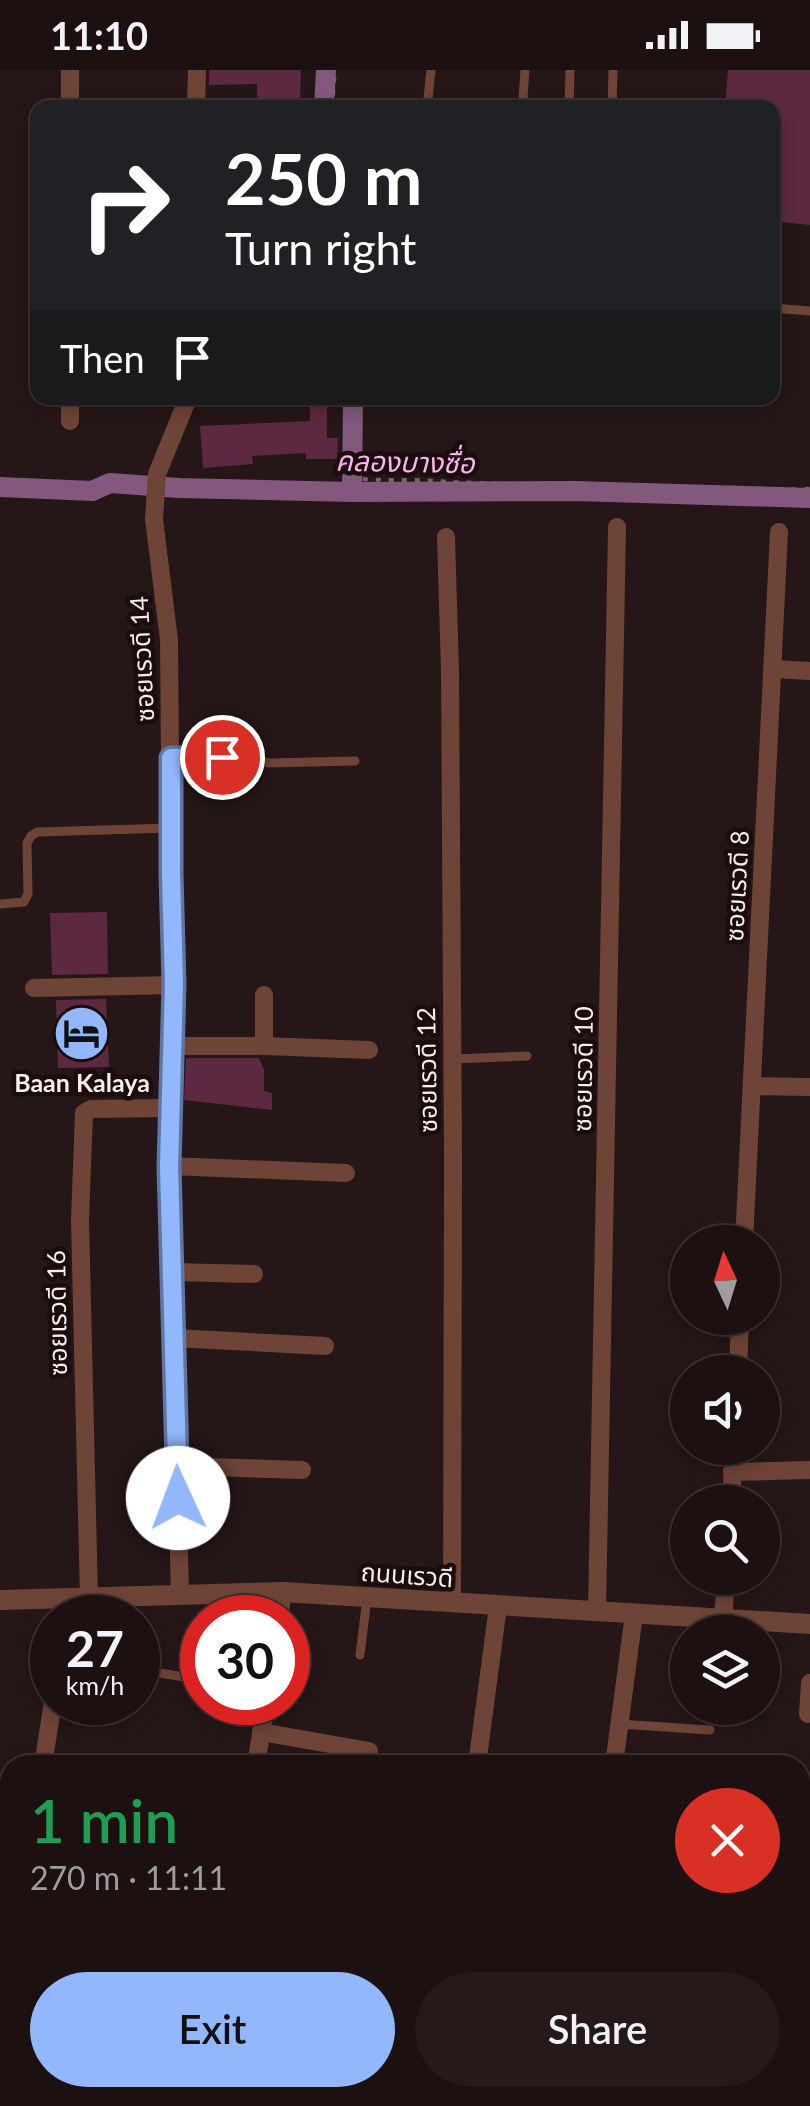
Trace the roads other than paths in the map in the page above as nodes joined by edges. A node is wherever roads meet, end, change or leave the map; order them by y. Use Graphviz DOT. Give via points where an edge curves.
graph roads {
  1 [pos="70,70"];
  2 [pos="197,70"];
  3 [pos="431,70"];
  4 [pos="524,70"];
  5 [pos="570,70"];
  6 [pos="614,70"];
  7 [pos="70,100"];
  8 [pos="196,100"];
  9 [pos="428,100"];
  10 [pos="523,100"];
  11 [pos="569,100"];
  12 [pos="612,100"];
  13 [pos="780,308"];
  14 [pos="810,310"];
  15 [pos="70,405"];
  16 [pos="185,405"];
  17 [pos="70,422"];
  18 [pos="617,526"];
  19 [pos="779,532"];
  20 [pos="446,537"];
  21 [pos="774,670"];
  22 [pos="810,672"];
  23 [pos="171,758"];
  24 [pos="354,761"];
  25 [pos="171,828"];
  26 [pos="0,904"];
  27 [pos="174,984"];
  28 [pos="34,988"];
  29 [pos="264,995"];
  30 [pos="172,1046"];
  31 [pos="264,1046"];
  32 [pos="368,1050"];
  33 [pos="527,1056"];
  34 [pos="451,1059"];
  35 [pos="752,1086"];
  36 [pos="810,1087"];
  37 [pos="170,1108"];
  38 [pos="169,1166"];
  39 [pos="346,1173"];
  40 [pos="745,1225"];
  41 [pos="172,1272"];
  42 [pos="254,1274"];
  43 [pos="174,1338"];
  44 [pos="325,1346"];
  45 [pos="733,1465"];
  46 [pos="177,1466"];
  47 [pos="302,1470"];
  48 [pos="810,1470"];
  49 [pos="732,1472"];
  50 [pos="731,1485"];
  51 [pos="283,1592"];
  52 [pos="75,1595"];
  53 [pos="180,1595"];
  54 [pos="283,1595"];
  55 [pos="160,1597"];
  56 [pos="368,1598"];
  57 [pos="0,1600"];
  58 [pos="30,1602"];
  59 [pos="452,1603"];
  60 [pos="498,1606"];
  61 [pos="597,1612"];
  62 [pos="634,1614"];
  63 [pos="670,1616"];
  64 [pos="780,1622"];
  65 [pos="810,1624"];
  66 [pos="360,1655"];
  67 [pos="810,1683"];
  68 [pos="808,1714"];
  69 [pos="619,1724"];
  70 [pos="49,1725"];
  71 [pos="262,1725"];
  72 [pos="288,1725"];
  73 [pos="710,1730"];
  74 [pos="369,1751"];
  75 [pos="45,1755"];
  76 [pos="257,1755"];
  77 [pos="479,1755"];
  78 [pos="615,1755"];
  1 -- 7 [label="street"];
  2 -- 8 [label="street"];
  3 -- 9 [label="lane"];
  4 -- 10 [label="lane"];
  5 -- 11 [label="lane"];
  6 -- 12 [label="lane"];
  13 -- 14 [label="lane"];
  15 -- 17 [label="street"];
  16 -- 23 [label="street, ซอยเรวดี 14" via="157,474 154,520 169,640"];
  18 -- 61 [label="street, ซอยเรวดี 10"];
  19 -- 21 [label="street, ซอยเรวดี 8"];
  20 -- 34 [label="street, ซอยเรวดี 12"];
  21 -- 22 [label="street"];
  21 -- 35 [label="street, ซอยเรวดี 8"];
  23 -- 24 [label="lane"];
  23 -- 25 [label="street, ซอยเรวดี 14"];
  25 -- 26 [label="lane" via="37,832 27,843 24,902"];
  25 -- 27 [label="street, ซอยเรวดี 14"];
  27 -- 28 [label="street"];
  27 -- 30 [label="street, ซอยเรวดี 14"];
  29 -- 31 [label="street"];
  30 -- 31 [label="street"];
  30 -- 37 [label="street, ซอยเรวดี 14"];
  31 -- 32 [label="street"];
  33 -- 34 [label="lane"];
  34 -- 59 [label="street, ซอยเรวดี 12"];
  35 -- 36 [label="street"];
  35 -- 40 [label="street, ซอยเรวดี 8"];
  37 -- 38 [label="street, ซอยเรวดี 14"];
  37 -- 52 [label="street, ซอยเรวดี 16" via="84,1113"];
  38 -- 39 [label="street"];
  38 -- 41 [label="street, ซอยเรวดี 14"];
  41 -- 42 [label="street"];
  41 -- 43 [label="street, ซอยเรวดี 14"];
  43 -- 44 [label="street"];
  43 -- 46 [label="street, ซอยเรวดี 14"];
  45 -- 49 [label="street"];
  46 -- 47 [label="street"];
  46 -- 53 [label="street, ซอยเรวดี 14"];
  48 -- 49 [label="street"];
  49 -- 50 [label="street"];
  51 -- 53 [label="street, ถนนเรวดี"];
  51 -- 54 [label="street"];
  51 -- 56 [label="street, ถนนเรวดี"];
  53 -- 55 [label="street, ถนนเรวดี"];
  56 -- 59 [label="street, ถนนเรวดี"];
  56 -- 66 [label="lane"];
  57 -- 58 [label="street, ถนนเรวดี"];
  59 -- 60 [label="street, ถนนเรวดี"];
  60 -- 61 [label="street, ถนนเรวดี"];
  60 -- 77 [label="street"];
  61 -- 62 [label="street, ถนนเรวดี"];
  62 -- 63 [label="street, ถนนเรวดี"];
  62 -- 69 [label="street"];
  64 -- 65 [label="street, ถนนเรวดี"];
  67 -- 68 [label="street"];
  69 -- 73 [label="lane"];
  69 -- 78 [label="street"];
  70 -- 75 [label="street"];
  71 -- 76 [label="street"];
  72 -- 74 [label="street"];
}
